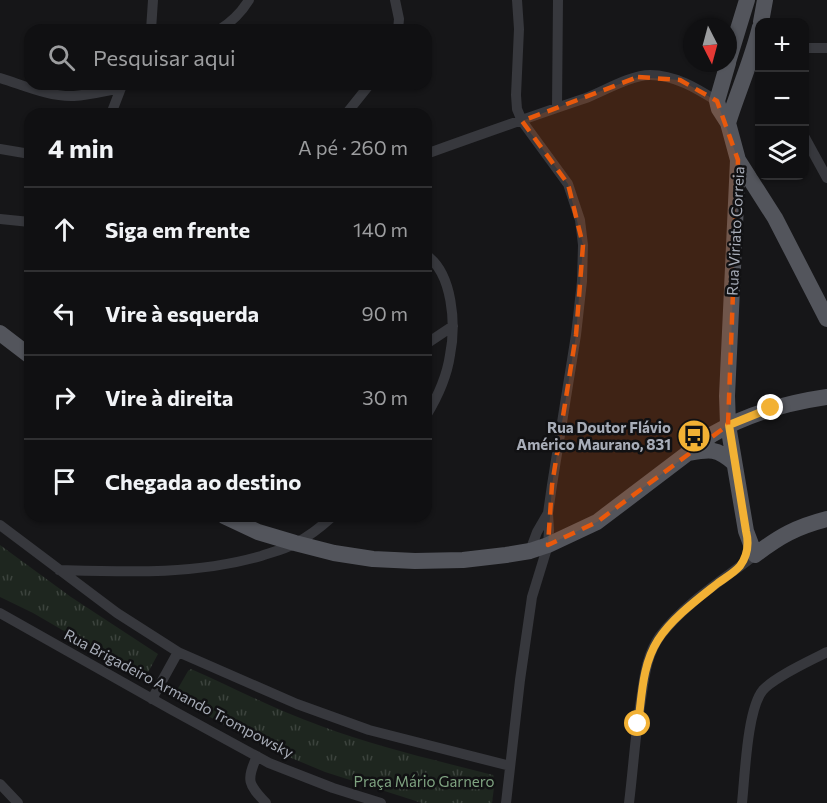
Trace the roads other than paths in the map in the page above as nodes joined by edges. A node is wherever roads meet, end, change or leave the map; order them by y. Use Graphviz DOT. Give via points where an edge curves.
graph roads {
  1 [pos="153,0"];
  2 [pos="249,0"];
  3 [pos="395,0"];
  4 [pos="517,0"];
  5 [pos="558,0"];
  6 [pos="747,0"];
  7 [pos="765,0"];
  8 [pos="761,18"];
  9 [pos="151,24"];
  10 [pos="228,24"];
  11 [pos="399,24"];
  12 [pos="737,33"];
  13 [pos="755,41"];
  14 [pos="809,48"];
  15 [pos="827,48"];
  16 [pos="725,72"];
  17 [pos="0,78"];
  18 [pos="24,85"];
  19 [pos="40,90"];
  20 [pos="102,90"];
  21 [pos="120,90"];
  22 [pos="365,90"];
  23 [pos="717,101"];
  24 [pos="557,107"];
  25 [pos="113,108"];
  26 [pos="351,108"];
  27 [pos="522,121"];
  28 [pos="728,123"];
  29 [pos="809,145"];
  30 [pos="0,149"];
  31 [pos="432,152"];
  32 [pos="24,153"];
  33 [pos="738,160"];
  34 [pos="827,178"];
  35 [pos="0,219"];
  36 [pos="24,221"];
  37 [pos="432,260"];
  38 [pos="827,319"];
  39 [pos="453,326"];
  40 [pos="0,333"];
  41 [pos="432,340"];
  42 [pos="24,351"];
  43 [pos="827,397"];
  44 [pos="432,407"];
  45 [pos="729,425"];
  46 [pos="688,453"];
  47 [pos="734,463"];
  48 [pos="548,513"];
  49 [pos="827,519"];
  50 [pos="237,522"];
  51 [pos="326,522"];
  52 [pos="0,525"];
  53 [pos="296,543"];
  54 [pos="548,546"];
  55 [pos="752,549"];
  56 [pos="530,551"];
  57 [pos="59,570"];
  58 [pos="0,613"];
  59 [pos="178,652"];
  60 [pos="827,652"];
  61 [pos="152,699"];
  62 [pos="257,756"];
  63 [pos="510,766"];
  64 [pos="0,784"];
  65 [pos="18,803"];
  66 [pos="266,803"];
  67 [pos="381,803"];
  68 [pos="506,803"];
  69 [pos="629,803"];
  70 [pos="742,803"];
  1 -- 9 [label="street"];
  2 -- 10 [label="street"];
  3 -- 11 [label="street"];
  4 -- 27 [label="street" via="516,94"];
  5 -- 24 [label="street"];
  6 -- 12 [label="main road"];
  7 -- 8 [label="main road"];
  13 -- 28 [label="main road"];
  14 -- 15 [label="street"];
  16 -- 23 [label="main road"];
  17 -- 18 [label="street"];
  19 -- 20 [label="street" via="73,96"];
  21 -- 25 [label="street"];
  22 -- 26 [label="street"];
  23 -- 24 [label="street" via="680,80 652,75"];
  23 -- 28 [label="main road, Rua Viriato Correia"];
  24 -- 27 [label="street"];
  27 -- 31 [label="street"];
  27 -- 48 [label="street" via="567,184 580,220 582,244 576,335"];
  28 -- 33 [label="main road, Rua Viriato Correia"];
  29 -- 34 [label="street"];
  30 -- 32 [label="street"];
  33 -- 38 [label="main road" via="776,218"];
  33 -- 45 [label="main road, Rua Viriato Correia"];
  35 -- 36 [label="street"];
  37 -- 39 [label="street" via="442,274"];
  39 -- 41 [label="street"];
  39 -- 44 [label="street" via="450,356"];
  40 -- 42 [label="main road"];
  43 -- 45 [label="main road" via="771,408"];
  45 -- 46 [label="main road"];
  45 -- 47 [label="main road, Rua Viriato Correia"];
  46 -- 47 [label="main road" via="716,451"];
  46 -- 54 [label="main road" via="597,522"];
  47 -- 55 [label="main road, Rua Viriato Correia"];
  48 -- 54 [label="street"];
  48 -- 56 [label="street"];
  49 -- 55 [label="main road"];
  50 -- 53 [label="main road"];
  51 -- 53 [label="street"];
  52 -- 57 [label="street"];
  53 -- 56 [label="main road" via="373,559 415,561 463,560"];
  53 -- 57 [label="street" via="237,563 201,568"];
  54 -- 56 [label="main road"];
  54 -- 63 [label="street" via="532,597"];
  55 -- 69 [label="street" via="740,566 693,603 652,649 646,663"];
  57 -- 59 [label="street"];
  58 -- 61 [label="street, Rua Brigadeiro Armando Trompowsky"];
  59 -- 61 [label="street"];
  59 -- 63 [label="street" via="297,704 369,730"];
  60 -- 70 [label="street" via="774,681 758,698 751,722"];
  61 -- 62 [label="street, Rua Brigadeiro Armando Trompowsky"];
  62 -- 66 [label="street" via="250,771 251,786"];
  62 -- 67 [label="street, Rua Brigadeiro Armando Trompowsky"];
  63 -- 68 [label="street"];
  64 -- 65 [label="street"];
}
